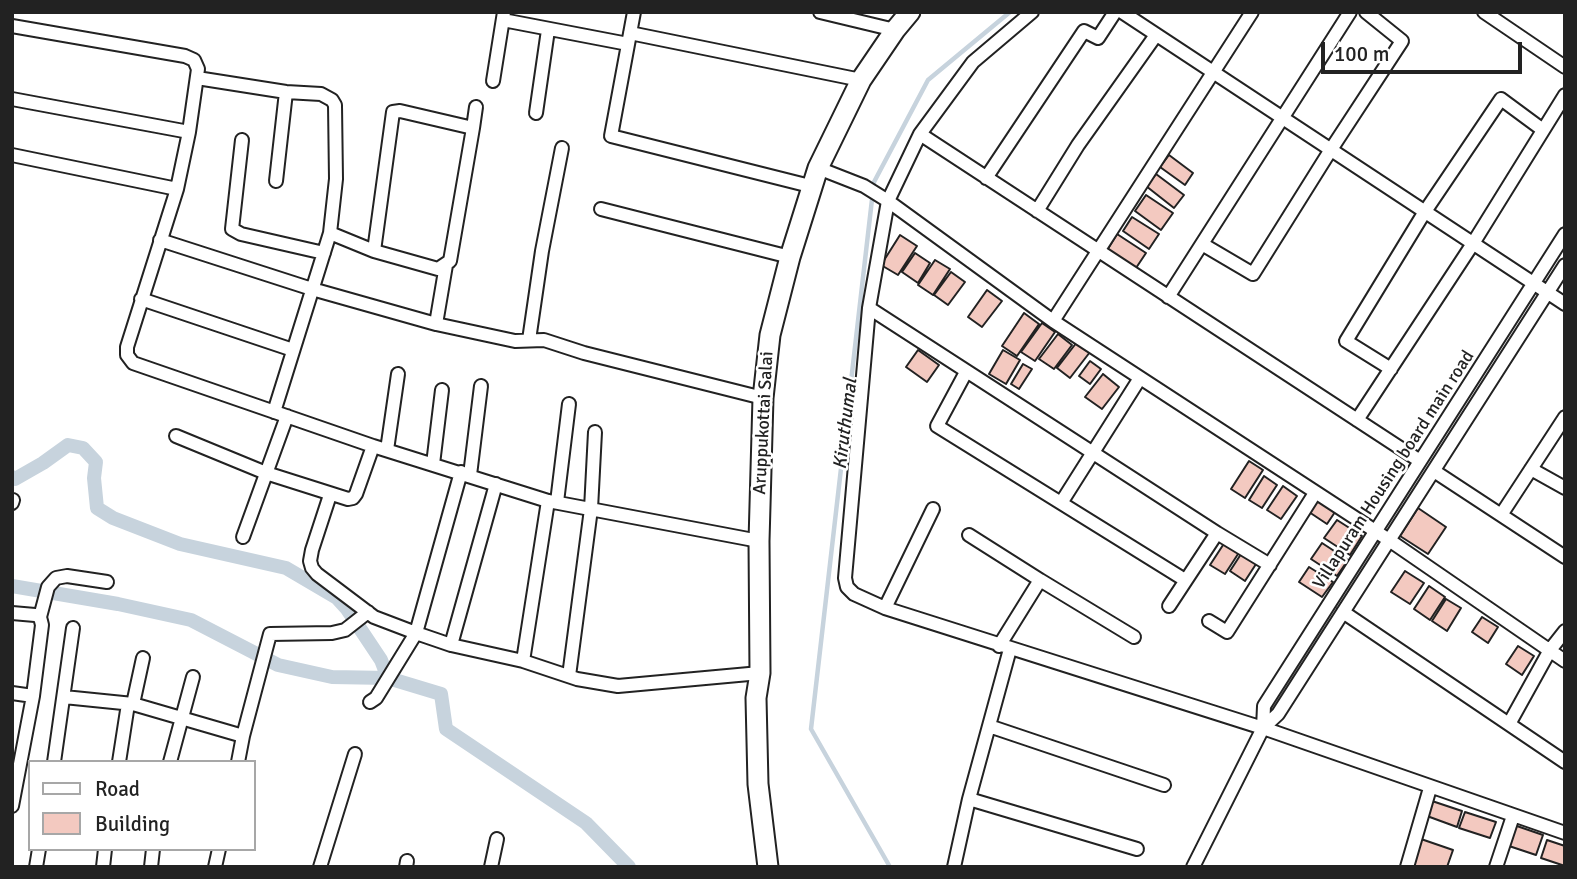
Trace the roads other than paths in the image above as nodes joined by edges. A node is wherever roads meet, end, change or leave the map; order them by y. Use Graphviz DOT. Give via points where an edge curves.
graph roads {
  1 [pos="634,12"];
  2 [pos="820,12"];
  3 [pos="910,12"];
  4 [pos="1032,12"];
  5 [pos="1115,12"];
  6 [pos="1122,12"];
  7 [pos="1252,12"];
  8 [pos="1350,12"];
  9 [pos="1366,12"];
  10 [pos="1484,12"];
  11 [pos="504,16"];
  12 [pos="12,26"];
  13 [pos="548,30"];
  14 [pos="895,30"];
  15 [pos="1156,35"];
  16 [pos="629,39"];
  17 [pos="1565,67"];
  18 [pos="1213,73"];
  19 [pos="197,78"];
  20 [pos="860,80"];
  21 [pos="493,81"];
  22 [pos="286,92"];
  23 [pos="1565,94"];
  24 [pos="12,99"];
  25 [pos="475,107"];
  26 [pos="536,113"];
  27 [pos="1282,119"];
  28 [pos="473,128"];
  29 [pos="1543,130"];
  30 [pos="189,132"];
  31 [pos="920,134"];
  32 [pos="242,140"];
  33 [pos="562,148"];
  34 [pos="1330,150"];
  35 [pos="12,155"];
  36 [pos="818,168"];
  37 [pos="986,178"];
  38 [pos="276,181"];
  39 [pos="814,187"];
  40 [pos="177,189"];
  41 [pos="884,198"];
  42 [pos="601,209"];
  43 [pos="1037,211"];
  44 [pos="1424,213"];
  45 [pos="330,233"];
  46 [pos="1565,234"];
  47 [pos="160,240"];
  48 [pos="1202,244"];
  49 [pos="1472,245"];
  50 [pos="374,251"];
  51 [pos="1098,251"];
  52 [pos="324,253"];
  53 [pos="790,257"];
  54 [pos="446,265"];
  55 [pos="1565,265"];
  56 [pos="1533,284"];
  57 [pos="312,289"];
  58 [pos="1548,292"];
  59 [pos="1168,297"];
  60 [pos="141,299"];
  61 [pos="1565,304"];
  62 [pos="869,308"];
  63 [pos="1053,321"];
  64 [pos="436,324"];
  65 [pos="529,340"];
  66 [pos="293,351"];
  67 [pos="1391,369"];
  68 [pos="966,372"];
  69 [pos="398,374"];
  70 [pos="1140,378"];
  71 [pos="481,386"];
  72 [pos="442,390"];
  73 [pos="762,398"];
  74 [pos="569,404"];
  75 [pos="280,414"];
  76 [pos="1565,417"];
  77 [pos="1357,420"];
  78 [pos="595,432"];
  79 [pos="176,436"];
  80 [pos="373,446"];
  81 [pos="387,450"];
  82 [pos="1091,454"];
  83 [pos="1420,461"];
  84 [pos="433,464"];
  85 [pos="1531,468"];
  86 [pos="1434,471"];
  87 [pos="266,473"];
  88 [pos="466,474"];
  89 [pos="496,484"];
  90 [pos="1565,488"];
  91 [pos="1315,493"];
  92 [pos="330,495"];
  93 [pos="553,501"];
  94 [pos="1061,503"];
  95 [pos="591,509"];
  96 [pos="933,509"];
  97 [pos="1501,515"];
  98 [pos="1375,531"];
  99 [pos="1217,533"];
  100 [pos="969,535"];
  101 [pos="243,537"];
  102 [pos="1388,540"];
  103 [pos="759,541"];
  104 [pos="1565,557"];
  105 [pos="1270,565"];
  106 [pos="1040,580"];
  107 [pos="1185,580"];
  108 [pos="107,582"];
  109 [pos="1169,606"];
  110 [pos="885,608"];
  111 [pos="1343,612"];
  112 [pos="12,614"];
  113 [pos="364,616"];
  114 [pos="40,617"];
  115 [pos="1209,621"];
  116 [pos="74,628"];
  117 [pos="1565,631"];
  118 [pos="416,633"];
  119 [pos="1134,637"];
  120 [pos="451,645"];
  121 [pos="1005,647"];
  122 [pos="1550,650"];
  123 [pos="143,658"];
  124 [pos="523,661"];
  125 [pos="1565,661"];
  126 [pos="760,673"];
  127 [pos="569,676"];
  128 [pos="193,677"];
  129 [pos="12,693"];
  130 [pos="33,696"];
  131 [pos="64,697"];
  132 [pos="756,698"];
  133 [pos="370,702"];
  134 [pos="130,704"];
  135 [pos="181,717"];
  136 [pos="1509,724"];
  137 [pos="989,726"];
  138 [pos="1263,728"];
  139 [pos="243,736"];
  140 [pos="355,754"];
  141 [pos="54,760"];
  142 [pos="119,760"];
  143 [pos="170,760"];
  144 [pos="238,760"];
  145 [pos="1565,762"];
  146 [pos="1164,785"];
  147 [pos="1430,788"];
  148 [pos="969,799"];
  149 [pos="12,806"];
  150 [pos="1513,816"];
  151 [pos="1565,833"];
  152 [pos="497,839"];
  153 [pos="1137,849"];
  154 [pos="320,867"];
  155 [pos="491,867"];
  156 [pos="756,867"];
  157 [pos="768,867"];
  158 [pos="954,867"];
  159 [pos="1194,867"];
  160 [pos="1407,867"];
  161 [pos="1496,867"];
  1 -- 16 [label="street"];
  2 -- 14 [label="street"];
  3 -- 14 [label="main road, Aruppukottai Salai"];
  4 -- 31 [label="street" via="973,62"];
  5 -- 37 [label="street" via="1098,38 1084,31"];
  6 -- 15 [label="street"];
  7 -- 18 [label="street"];
  8 -- 27 [label="street"];
  9 -- 34 [label="street" via="1402,41"];
  10 -- 17 [label="street"];
  11 -- 13 [label="street"];
  11 -- 21 [label="street"];
  12 -- 19 [label="street" via="185,56 197,64"];
  13 -- 16 [label="street"];
  13 -- 26 [label="street"];
  14 -- 20 [label="main road, Aruppukottai Salai"];
  15 -- 18 [label="street"];
  15 -- 43 [label="street"];
  16 -- 20 [label="street"];
  16 -- 39 [label="street" via="611,136"];
  18 -- 27 [label="street"];
  18 -- 51 [label="street"];
  19 -- 22 [label="street"];
  19 -- 30 [label="street"];
  20 -- 36 [label="main road, Aruppukottai Salai"];
  22 -- 38 [label="street"];
  22 -- 45 [label="street" via="321,94 334,105"];
  23 -- 29 [label="street"];
  24 -- 30 [label="street"];
  25 -- 28 [label="street"];
  27 -- 34 [label="street"];
  27 -- 48 [label="street"];
  28 -- 50 [label="street" via="393,113"];
  28 -- 54 [label="street" via="453,252"];
  29 -- 44 [label="street" via="1501,99"];
  29 -- 49 [label="street"];
  30 -- 40 [label="street"];
  31 -- 37 [label="street"];
  31 -- 41 [label="street"];
  32 -- 52 [label="street" via="232,229"];
  33 -- 65 [label="street"];
  34 -- 44 [label="street"];
  34 -- 48 [label="street" via="1253,274"];
  35 -- 40 [label="street"];
  36 -- 39 [label="main road, Aruppukottai Salai"];
  36 -- 41 [label="street"];
  37 -- 43 [label="street"];
  39 -- 53 [label="main road, Aruppukottai Salai"];
  40 -- 47 [label="street"];
  41 -- 62 [label="street"];
  41 -- 63 [label="street"];
  42 -- 53 [label="street"];
  43 -- 51 [label="street"];
  44 -- 49 [label="street"];
  44 -- 67 [label="street" via="1346,341"];
  45 -- 50 [label="street"];
  45 -- 52 [label="street"];
  46 -- 56 [label="street, Villapuram Housing board main road"];
  47 -- 57 [label="street"];
  47 -- 60 [label="street"];
  48 -- 59 [label="street"];
  49 -- 56 [label="street"];
  49 -- 67 [label="street"];
  50 -- 54 [label="street" via="438,269"];
  51 -- 59 [label="street"];
  51 -- 63 [label="street"];
  52 -- 57 [label="street"];
  53 -- 73 [label="main road, Aruppukottai Salai" via="770,335"];
  54 -- 64 [label="street"];
  55 -- 58 [label="street, Villapuram Housing board main road"];
  56 -- 58 [label="street"];
  56 -- 83 [label="street, Villapuram Housing board main road"];
  57 -- 64 [label="street"];
  57 -- 66 [label="street"];
  58 -- 61 [label="street"];
  58 -- 86 [label="street, Villapuram Housing board main road"];
  59 -- 77 [label="street"];
  60 -- 66 [label="street"];
  60 -- 75 [label="street" via="127,347 133,363"];
  62 -- 68 [label="street"];
  62 -- 110 [label="street" via="845,578 853,594"];
  63 -- 70 [label="street"];
  64 -- 65 [label="street"];
  65 -- 73 [label="street" via="544,340"];
  66 -- 75 [label="street"];
  67 -- 77 [label="street"];
  68 -- 82 [label="street"];
  68 -- 94 [label="street" via="937,426"];
  69 -- 81 [label="street"];
  70 -- 82 [label="street"];
  70 -- 91 [label="street"];
  71 -- 88 [label="street"];
  72 -- 84 [label="street"];
  73 -- 103 [label="main road, Aruppukottai Salai"];
  74 -- 93 [label="street"];
  75 -- 80 [label="street"];
  75 -- 87 [label="street"];
  76 -- 85 [label="street"];
  77 -- 83 [label="street"];
  78 -- 95 [label="street"];
  79 -- 87 [label="street"];
  80 -- 81 [label="street"];
  80 -- 92 [label="street" via="353,498"];
  81 -- 84 [label="street"];
  82 -- 94 [label="street"];
  82 -- 99 [label="street"];
  83 -- 98 [label="street, Villapuram Housing board main road"];
  84 -- 88 [label="street"];
  85 -- 90 [label="street"];
  85 -- 97 [label="street"];
  86 -- 97 [label="street"];
  86 -- 102 [label="street, Villapuram Housing board main road"];
  87 -- 92 [label="street"];
  87 -- 101 [label="street"];
  88 -- 89 [label="street"];
  88 -- 118 [label="street"];
  89 -- 93 [label="street"];
  89 -- 120 [label="street"];
  91 -- 98 [label="street"];
  91 -- 105 [label="street"];
  92 -- 113 [label="street" via="310,561"];
  93 -- 95 [label="street"];
  93 -- 124 [label="street"];
  94 -- 107 [label="street"];
  95 -- 103 [label="street"];
  95 -- 127 [label="street"];
  96 -- 110 [label="street"];
  97 -- 104 [label="street"];
  98 -- 102 [label="street"];
  98 -- 138 [label="street, Villapuram Housing board main road" via="1264,706"];
  99 -- 105 [label="street"];
  99 -- 107 [label="street"];
  100 -- 106 [label="street"];
  102 -- 111 [label="street, Villapuram Housing board main road"];
  102 -- 122 [label="street"];
  103 -- 126 [label="main road, Aruppukottai Salai"];
  105 -- 115 [label="street" via="1227,632"];
  106 -- 119 [label="street"];
  106 -- 121 [label="street"];
  107 -- 109 [label="street"];
  108 -- 114 [label="street" via="61,576 48,587"];
  110 -- 121 [label="street"];
  111 -- 136 [label="street"];
  111 -- 138 [label="street, Villapuram Housing board main road" via="1278,714"];
  112 -- 114 [label="street"];
  113 -- 118 [label="street"];
  113 -- 139 [label="street" via="345,630 272,633"];
  114 -- 130 [label="street"];
  116 -- 131 [label="street"];
  117 -- 122 [label="street"];
  118 -- 120 [label="street"];
  118 -- 133 [label="street"];
  120 -- 124 [label="street"];
  121 -- 137 [label="street"];
  121 -- 138 [label="street"];
  122 -- 125 [label="street"];
  122 -- 136 [label="street"];
  123 -- 134 [label="street"];
  124 -- 127 [label="street"];
  126 -- 127 [label="street" via="618,685"];
  126 -- 132 [label="main road, Aruppukottai Salai"];
  128 -- 135 [label="street"];
  129 -- 130 [label="street"];
  130 -- 149 [label="street"];
  131 -- 134 [label="street"];
  131 -- 141 [label="street"];
  132 -- 156 [label="main road" via="747,778"];
  132 -- 157 [label="main road, Aruppukottai Salai" via="758,784"];
  134 -- 135 [label="street"];
  134 -- 142 [label="street"];
  135 -- 139 [label="street"];
  135 -- 143 [label="street"];
  136 -- 145 [label="street"];
  137 -- 146 [label="street"];
  137 -- 148 [label="street"];
  138 -- 147 [label="street"];
  138 -- 159 [label="street, Villapuram Housing board main road"];
  139 -- 144 [label="street"];
  140 -- 154 [label="street"];
  147 -- 150 [label="street"];
  147 -- 160 [label="street"];
  148 -- 153 [label="street"];
  148 -- 158 [label="street"];
  150 -- 151 [label="street"];
  150 -- 161 [label="street"];
  152 -- 155 [label="street"];
}
